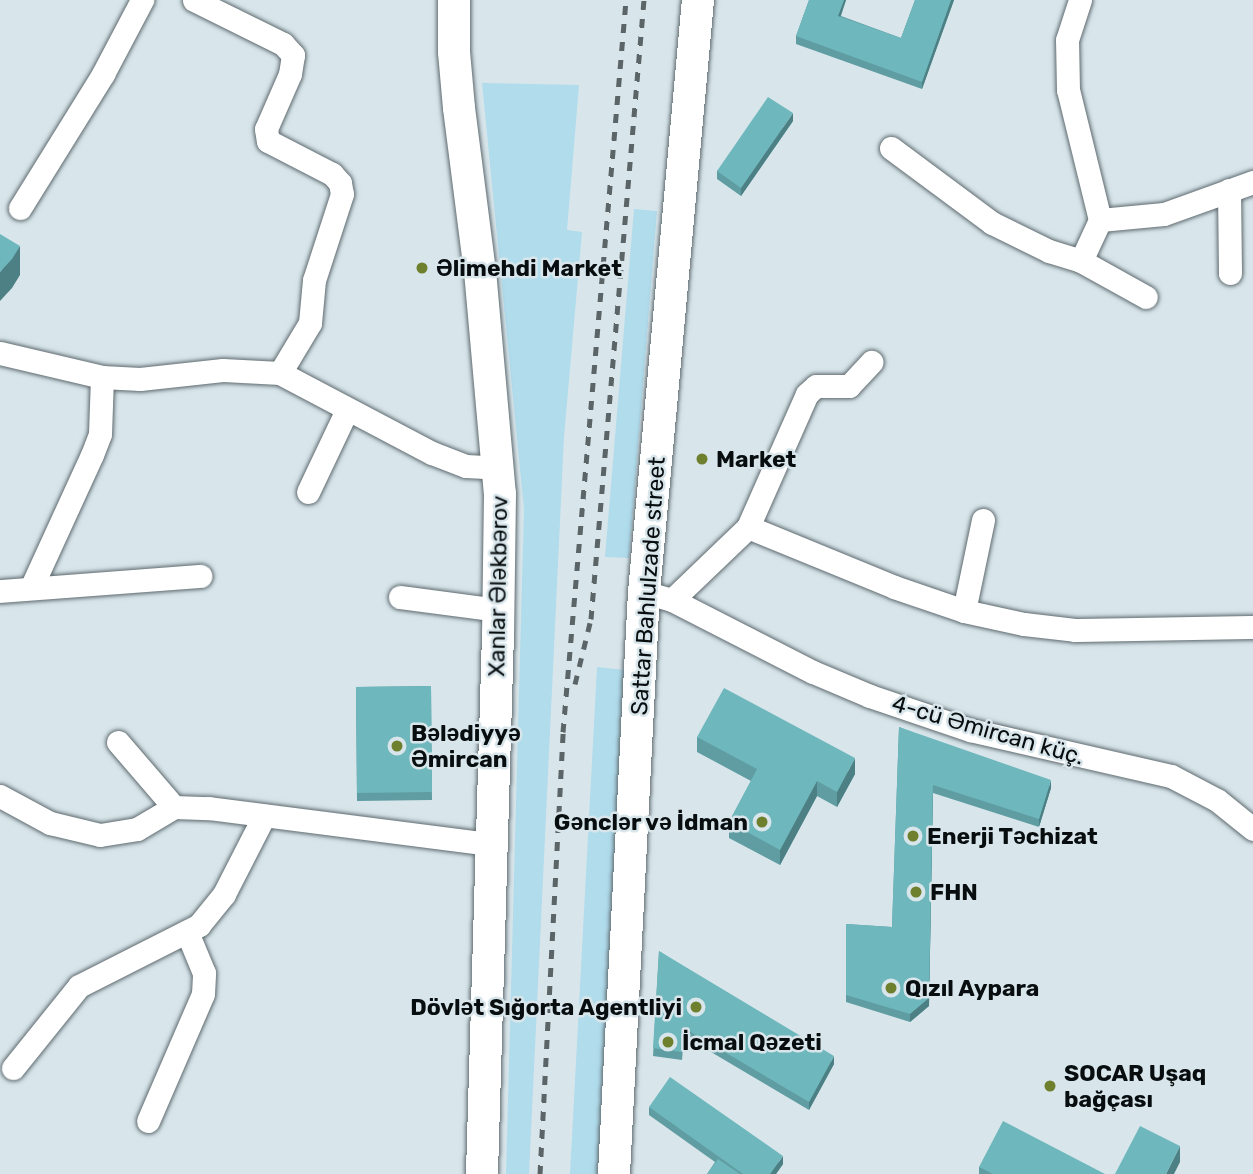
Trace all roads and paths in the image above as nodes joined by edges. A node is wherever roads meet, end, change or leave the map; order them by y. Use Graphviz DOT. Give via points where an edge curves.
graph roads {
  1 [pos="142,0"];
  2 [pos="194,0"];
  3 [pos="454,0"];
  4 [pos="698,0"];
  5 [pos="1080,0"];
  6 [pos="891,148"];
  7 [pos="1253,181"];
  8 [pos="1229,190"];
  9 [pos="20,208"];
  10 [pos="1100,220"];
  11 [pos="1081,261"];
  12 [pos="1230,272"];
  13 [pos="1146,297"];
  14 [pos="0,353"];
  15 [pos="871,362"];
  16 [pos="280,373"];
  17 [pos="102,377"];
  18 [pos="347,410"];
  19 [pos="499,468"];
  20 [pos="308,492"];
  21 [pos="983,520"];
  22 [pos="748,527"];
  23 [pos="200,576"];
  24 [pos="31,588"];
  25 [pos="0,592"];
  26 [pos="658,596"];
  27 [pos="400,597"];
  28 [pos="499,610"];
  29 [pos="964,611"];
  30 [pos="1253,627"];
  31 [pos="118,742"];
  32 [pos="0,796"];
  33 [pos="174,807"];
  34 [pos="264,816"];
  35 [pos="1253,829"];
  36 [pos="491,844"];
  37 [pos="187,932"];
  38 [pos="13,1068"];
  39 [pos="148,1121"];
  40 [pos="482,1174"];
  41 [pos="614,1174"];
  1 -- 9 [label="street" via="91,94"];
  2 -- 16 [label="street" via="283,44 293,55 290,74 266,128 268,141 332,174 340,183 342,194 314,280 310,323"];
  3 -- 19 [label="street, Xanlar Ələkbərov" via="459,108"];
  4 -- 26 [label="street, Sattar Bahlulzade street"];
  5 -- 10 [label="street" via="1067,40 1068,90"];
  6 -- 11 [label="street" via="992,223"];
  7 -- 8 [label="street"];
  8 -- 10 [label="street" via="1164,214"];
  8 -- 12 [label="street"];
  10 -- 11 [label="street"];
  11 -- 13 [label="street"];
  14 -- 17 [label="street"];
  15 -- 22 [label="street" via="849,386 816,386 807,394"];
  16 -- 17 [label="street" via="223,370 140,379"];
  16 -- 18 [label="street"];
  17 -- 24 [label="street" via="100,434"];
  18 -- 19 [label="street" via="466,467"];
  18 -- 20 [label="street"];
  19 -- 28 [label="street, Xanlar Ələkbərov"];
  21 -- 29 [label="street"];
  22 -- 26 [label="street"];
  22 -- 29 [label="street"];
  23 -- 24 [label="street"];
  24 -- 25 [label="street"];
  26 -- 35 [label="street, 4-cü Əmircan küç." via="870,696 970,730 1171,776 1217,800"];
  26 -- 41 [label="street, Sattar Bahlulzade street"];
  27 -- 28 [label="street"];
  28 -- 36 [label="street, Xanlar Ələkbərov"];
  29 -- 30 [label="street" via="1075,630"];
  31 -- 33 [label="street"];
  32 -- 33 [label="street" via="50,823 100,835 136,829"];
  33 -- 34 [label="street"];
  34 -- 36 [label="street"];
  34 -- 37 [label="street" via="223,894 199,925"];
  36 -- 40 [label="street, Xanlar Ələkbərov"];
  37 -- 38 [label="street" via="79,986"];
  37 -- 39 [label="street" via="204,973 203,994"];
}
